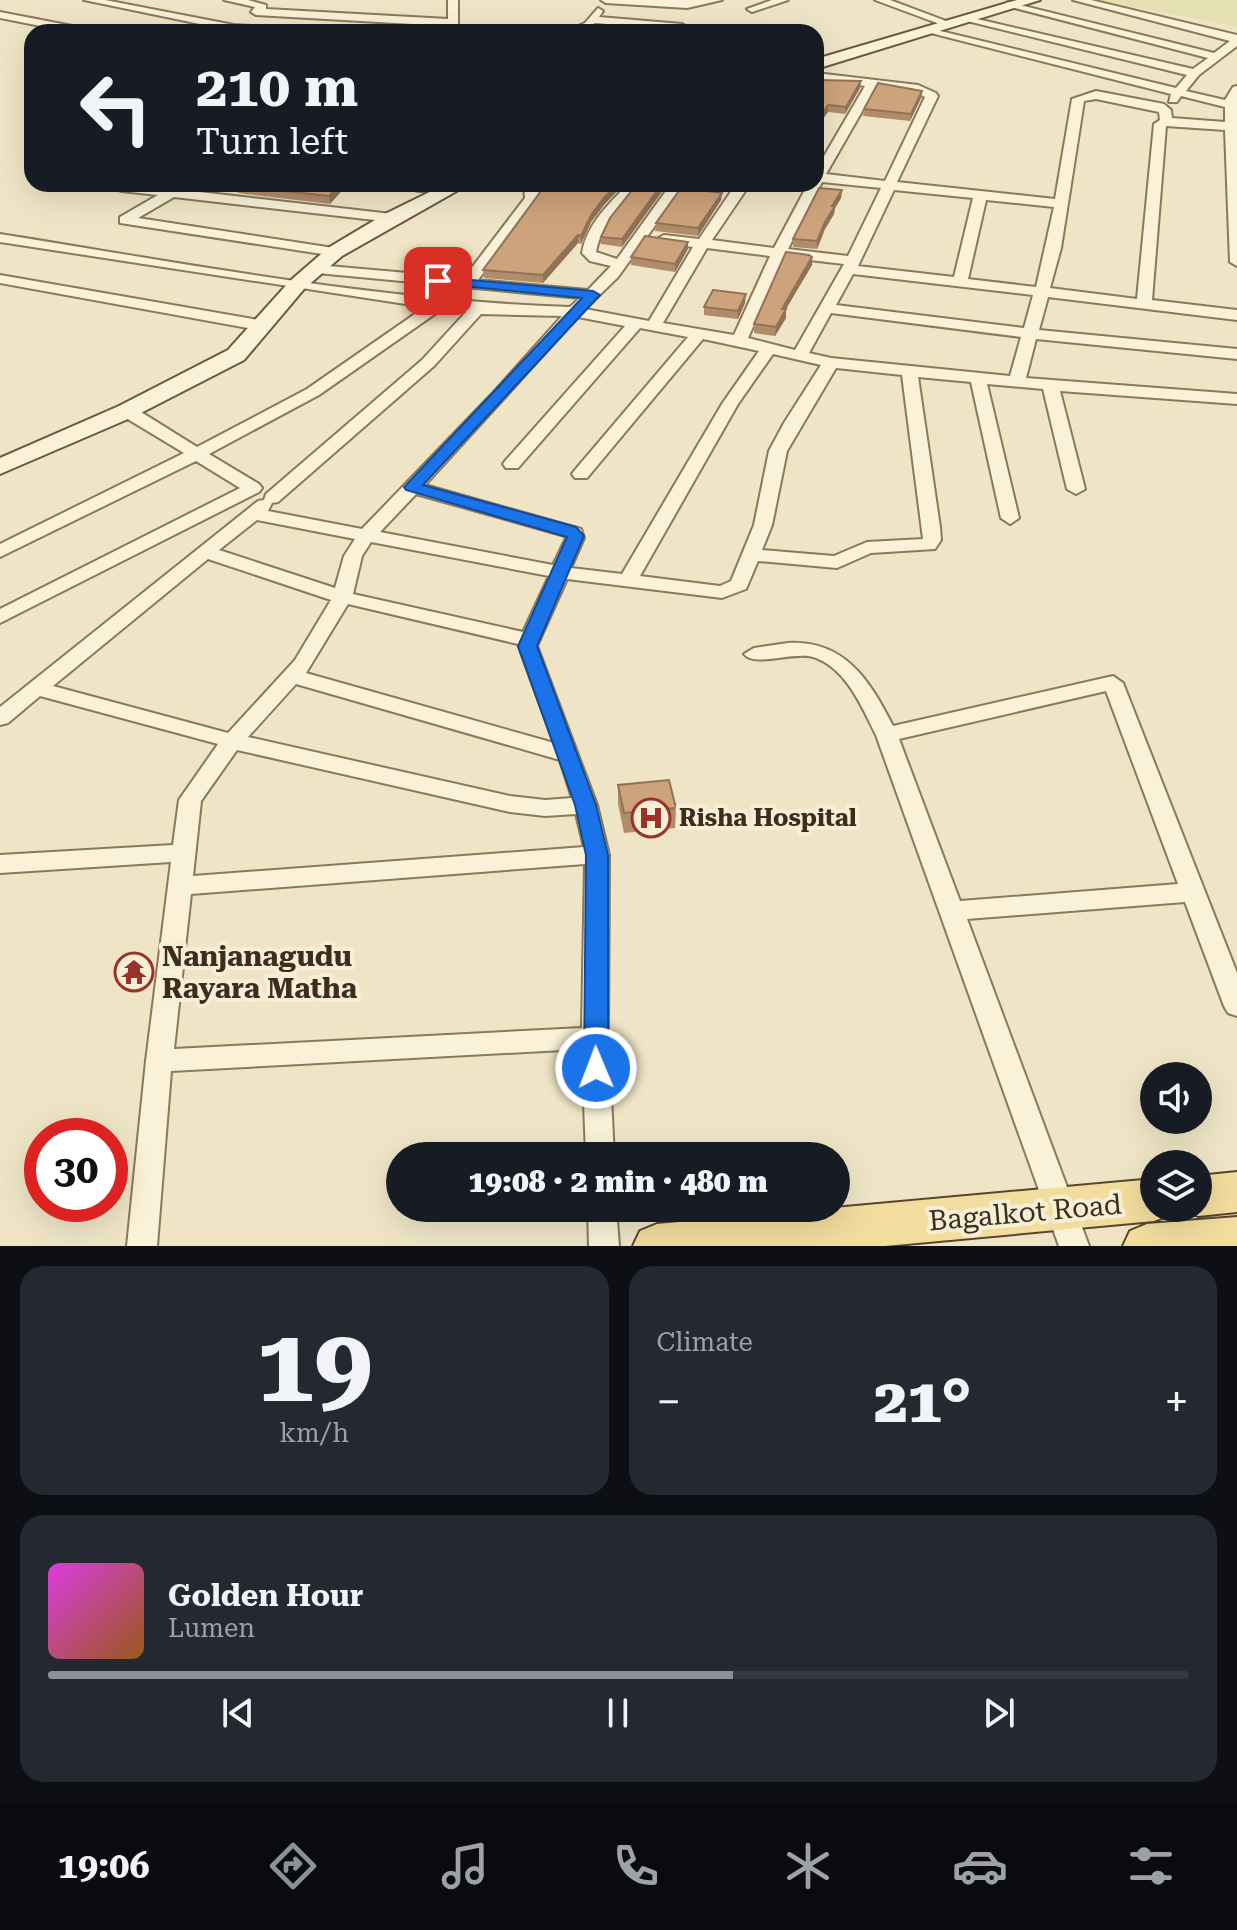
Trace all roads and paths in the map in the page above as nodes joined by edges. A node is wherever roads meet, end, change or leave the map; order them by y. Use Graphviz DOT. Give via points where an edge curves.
graph roads {
  1 [pos="89,0"];
  2 [pos="229,0"];
  3 [pos="453,0"];
  4 [pos="605,0"];
  5 [pos="717,0"];
  6 [pos="783,0"];
  7 [pos="880,0"];
  8 [pos="928,0"];
  9 [pos="1078,0"];
  10 [pos="1022,2"];
  11 [pos="904,8"];
  12 [pos="752,9"];
  13 [pos="256,12"];
  14 [pos="0,15"];
  15 [pos="593,20"];
  16 [pos="956,21"];
  17 [pos="47,24"];
  18 [pos="203,24"];
  19 [pos="239,24"];
  20 [pos="404,24"];
  21 [pos="453,24"];
  22 [pos="588,24"];
  23 [pos="631,24"];
  24 [pos="928,31"];
  25 [pos="1237,41"];
  26 [pos="1214,56"];
  27 [pos="1138,60"];
  28 [pos="824,62"];
  29 [pos="1195,73"];
  30 [pos="1105,74"];
  31 [pos="824,77"];
  32 [pos="871,85"];
  33 [pos="1237,90"];
  34 [pos="1180,92"];
  35 [pos="1231,105"];
  36 [pos="1165,115"];
  37 [pos="1235,127"];
  38 [pos="1235,151"];
  39 [pos="824,166"];
  40 [pos="1235,173"];
  41 [pos="824,180"];
  42 [pos="890,184"];
  43 [pos="165,192"];
  44 [pos="443,192"];
  45 [pos="532,192"];
  46 [pos="628,192"];
  47 [pos="672,192"];
  48 [pos="738,192"];
  49 [pos="810,192"];
  50 [pos="171,193"];
  51 [pos="981,194"];
  52 [pos="1235,200"];
  53 [pos="1060,204"];
  54 [pos="392,218"];
  55 [pos="1235,227"];
  56 [pos="640,236"];
  57 [pos="0,238"];
  58 [pos="702,244"];
  59 [pos="335,252"];
  60 [pos="778,254"];
  61 [pos="1237,259"];
  62 [pos="620,264"];
  63 [pos="851,265"];
  64 [pos="317,269"];
  65 [pos="0,279"];
  66 [pos="468,283"];
  67 [pos="960,283"];
  68 [pos="297,285"];
  69 [pos="1044,293"];
  70 [pos="593,295"];
  71 [pos="439,304"];
  72 [pos="1144,304"];
  73 [pos="826,308"];
  74 [pos="477,309"];
  75 [pos="574,312"];
  76 [pos="1237,315"];
  77 [pos="635,324"];
  78 [pos="264,326"];
  79 [pos="653,327"];
  80 [pos="699,334"];
  81 [pos="1032,334"];
  82 [pos="739,341"];
  83 [pos="769,348"];
  84 [pos="1237,354"];
  85 [pos="800,355"];
  86 [pos="831,363"];
  87 [pos="909,370"];
  88 [pos="978,379"];
  89 [pos="1017,381"];
  90 [pos="1050,385"];
  91 [pos="1237,399"];
  92 [pos="127,411"];
  93 [pos="196,454"];
  94 [pos="512,464"];
  95 [pos="0,467"];
  96 [pos="581,474"];
  97 [pos="412,487"];
  98 [pos="253,488"];
  99 [pos="1076,489"];
  100 [pos="272,498"];
  101 [pos="254,514"];
  102 [pos="1010,518"];
  103 [pos="365,537"];
  104 [pos="0,551"];
  105 [pos="205,552"];
  106 [pos="751,555"];
  107 [pos="560,572"];
  108 [pos="627,581"];
  109 [pos="342,597"];
  110 [pos="0,617"];
  111 [pos="530,640"];
  112 [pos="754,654"];
  113 [pos="292,676"];
  114 [pos="35,688"];
  115 [pos="0,718"];
  116 [pos="887,735"];
  117 [pos="232,741"];
  118 [pos="569,755"];
  119 [pos="586,805"];
  120 [pos="184,853"];
  121 [pos="597,855"];
  122 [pos="0,864"];
  123 [pos="180,886"];
  124 [pos="1193,892"];
  125 [pos="951,911"];
  126 [pos="1237,1006"];
  127 [pos="595,1038"];
  128 [pos="159,1061"];
  129 [pos="599,1142"];
  130 [pos="1237,1192"];
  131 [pos="1212,1195"];
  132 [pos="1140,1204"];
  133 [pos="603,1222"];
  134 [pos="1067,1227"];
  135 [pos="1237,1238"];
  136 [pos="142,1246"];
  137 [pos="604,1246"];
  138 [pos="657,1246"];
  139 [pos="1147,1246"];
  1 -- 18 [label="street"];
  2 -- 13 [label="street" via="262,6"];
  3 -- 21 [label="street"];
  4 -- 5 [label="street" via="697,9"];
  4 -- 15 [label="street"];
  6 -- 12 [label="street"];
  7 -- 11 [label="street"];
  8 -- 11 [label="street"];
  9 -- 25 [label="street" via="1223,32"];
  10 -- 16 [label="main road"];
  10 -- 26 [label="street"];
  11 -- 16 [label="street"];
  13 -- 19 [label="street"];
  13 -- 20 [label="street"];
  14 -- 17 [label="street"];
  15 -- 22 [label="street"];
  15 -- 23 [label="street"];
  16 -- 24 [label="main road"];
  16 -- 27 [label="street"];
  24 -- 28 [label="main road"];
  24 -- 30 [label="street"];
  25 -- 26 [label="street"];
  26 -- 29 [label="street"];
  27 -- 29 [label="street"];
  27 -- 30 [label="street"];
  29 -- 34 [label="street"];
  30 -- 34 [label="street"];
  31 -- 32 [label="street"];
  32 -- 39 [label="street"];
  32 -- 42 [label="street" via="931,93"];
  33 -- 35 [label="street"];
  34 -- 35 [label="street"];
  34 -- 36 [label="street"];
  35 -- 37 [label="street"];
  36 -- 37 [label="street"];
  36 -- 53 [label="street" via="1096,95 1078,99"];
  36 -- 72 [label="street"];
  37 -- 38 [label="street"];
  38 -- 40 [label="street"];
  40 -- 52 [label="street"];
  41 -- 42 [label="street"];
  42 -- 51 [label="street"];
  42 -- 63 [label="street"];
  43 -- 50 [label="street"];
  44 -- 54 [label="main road"];
  45 -- 66 [label="street"];
  46 -- 62 [label="street" via="590,242 589,253 595,258"];
  47 -- 56 [label="street"];
  48 -- 58 [label="street"];
  49 -- 60 [label="street"];
  50 -- 54 [label="street"];
  50 -- 59 [label="street" via="125,220"];
  51 -- 53 [label="street"];
  51 -- 67 [label="street"];
  52 -- 55 [label="street"];
  53 -- 69 [label="street"];
  54 -- 59 [label="main road"];
  55 -- 61 [label="street"];
  56 -- 58 [label="street"];
  56 -- 62 [label="street"];
  57 -- 68 [label="street"];
  58 -- 60 [label="street"];
  58 -- 79 [label="street"];
  59 -- 64 [label="main road"];
  60 -- 63 [label="street"];
  60 -- 82 [label="street"];
  62 -- 70 [label="street"];
  63 -- 67 [label="street"];
  63 -- 73 [label="street"];
  64 -- 66 [label="street"];
  64 -- 68 [label="main road"];
  65 -- 78 [label="street"];
  66 -- 70 [label="street"];
  67 -- 69 [label="street"];
  68 -- 71 [label="street"];
  68 -- 78 [label="main road"];
  69 -- 72 [label="street"];
  69 -- 81 [label="street"];
  70 -- 75 [label="street"];
  71 -- 74 [label="street"];
  71 -- 93 [label="street" via="313,392"];
  72 -- 76 [label="street"];
  73 -- 81 [label="street"];
  73 -- 85 [label="street"];
  74 -- 75 [label="street"];
  74 -- 100 [label="street" via="428,363"];
  75 -- 77 [label="street"];
  75 -- 97 [label="street"];
  77 -- 79 [label="street"];
  77 -- 94 [label="street"];
  78 -- 92 [label="main road" via="236,355"];
  79 -- 80 [label="street"];
  80 -- 82 [label="street"];
  80 -- 96 [label="street"];
  81 -- 84 [label="street"];
  81 -- 89 [label="street"];
  82 -- 83 [label="street"];
  83 -- 85 [label="street"];
  83 -- 108 [label="street" via="730,404"];
  85 -- 86 [label="street"];
  86 -- 87 [label="street"];
  86 -- 106 [label="street" via="778,451 763,525"];
  87 -- 88 [label="street"];
  87 -- 106 [label="street" via="931,527 928,545 867,548 837,562"];
  88 -- 89 [label="street"];
  88 -- 102 [label="street"];
  89 -- 90 [label="street"];
  90 -- 91 [label="street"];
  90 -- 99 [label="street"];
  92 -- 93 [label="street"];
  92 -- 95 [label="main road"];
  93 -- 98 [label="street"];
  93 -- 104 [label="street"];
  97 -- 103 [label="street"];
  97 -- 107 [label="street" via="574,533"];
  98 -- 100 [label="street"];
  98 -- 110 [label="street"];
  100 -- 101 [label="street"];
  101 -- 103 [label="street"];
  101 -- 105 [label="street"];
  103 -- 107 [label="street"];
  103 -- 109 [label="street" via="353,556"];
  105 -- 109 [label="street"];
  105 -- 114 [label="street"];
  106 -- 108 [label="street" via="739,585 722,592"];
  107 -- 108 [label="street"];
  107 -- 111 [label="street"];
  109 -- 111 [label="street"];
  109 -- 113 [label="street"];
  111 -- 118 [label="street" via="528,652"];
  112 -- 116 [label="street" via="799,649 822,653 842,666 866,695"];
  113 -- 117 [label="street"];
  113 -- 118 [label="street"];
  114 -- 115 [label="street"];
  114 -- 117 [label="street"];
  116 -- 124 [label="street" via="1113,683"];
  116 -- 125 [label="street"];
  117 -- 119 [label="street" via="520,806"];
  117 -- 120 [label="street" via="190,800"];
  118 -- 119 [label="street"];
  119 -- 121 [label="street"];
  120 -- 122 [label="street"];
  120 -- 123 [label="street"];
  121 -- 123 [label="street"];
  121 -- 127 [label="street"];
  123 -- 128 [label="street"];
  124 -- 125 [label="street"];
  124 -- 126 [label="street"];
  125 -- 134 [label="street"];
  127 -- 128 [label="street"];
  127 -- 129 [label="street"];
  128 -- 136 [label="street"];
  130 -- 131 [label="main road"];
  132 -- 134 [label="main road, Bagalkot Road"];
  133 -- 137 [label="street"];
  134 -- 138 [label="main road, Bagalkot Road"];
  135 -- 139 [label="main road, Bagalkot Road"];
}
